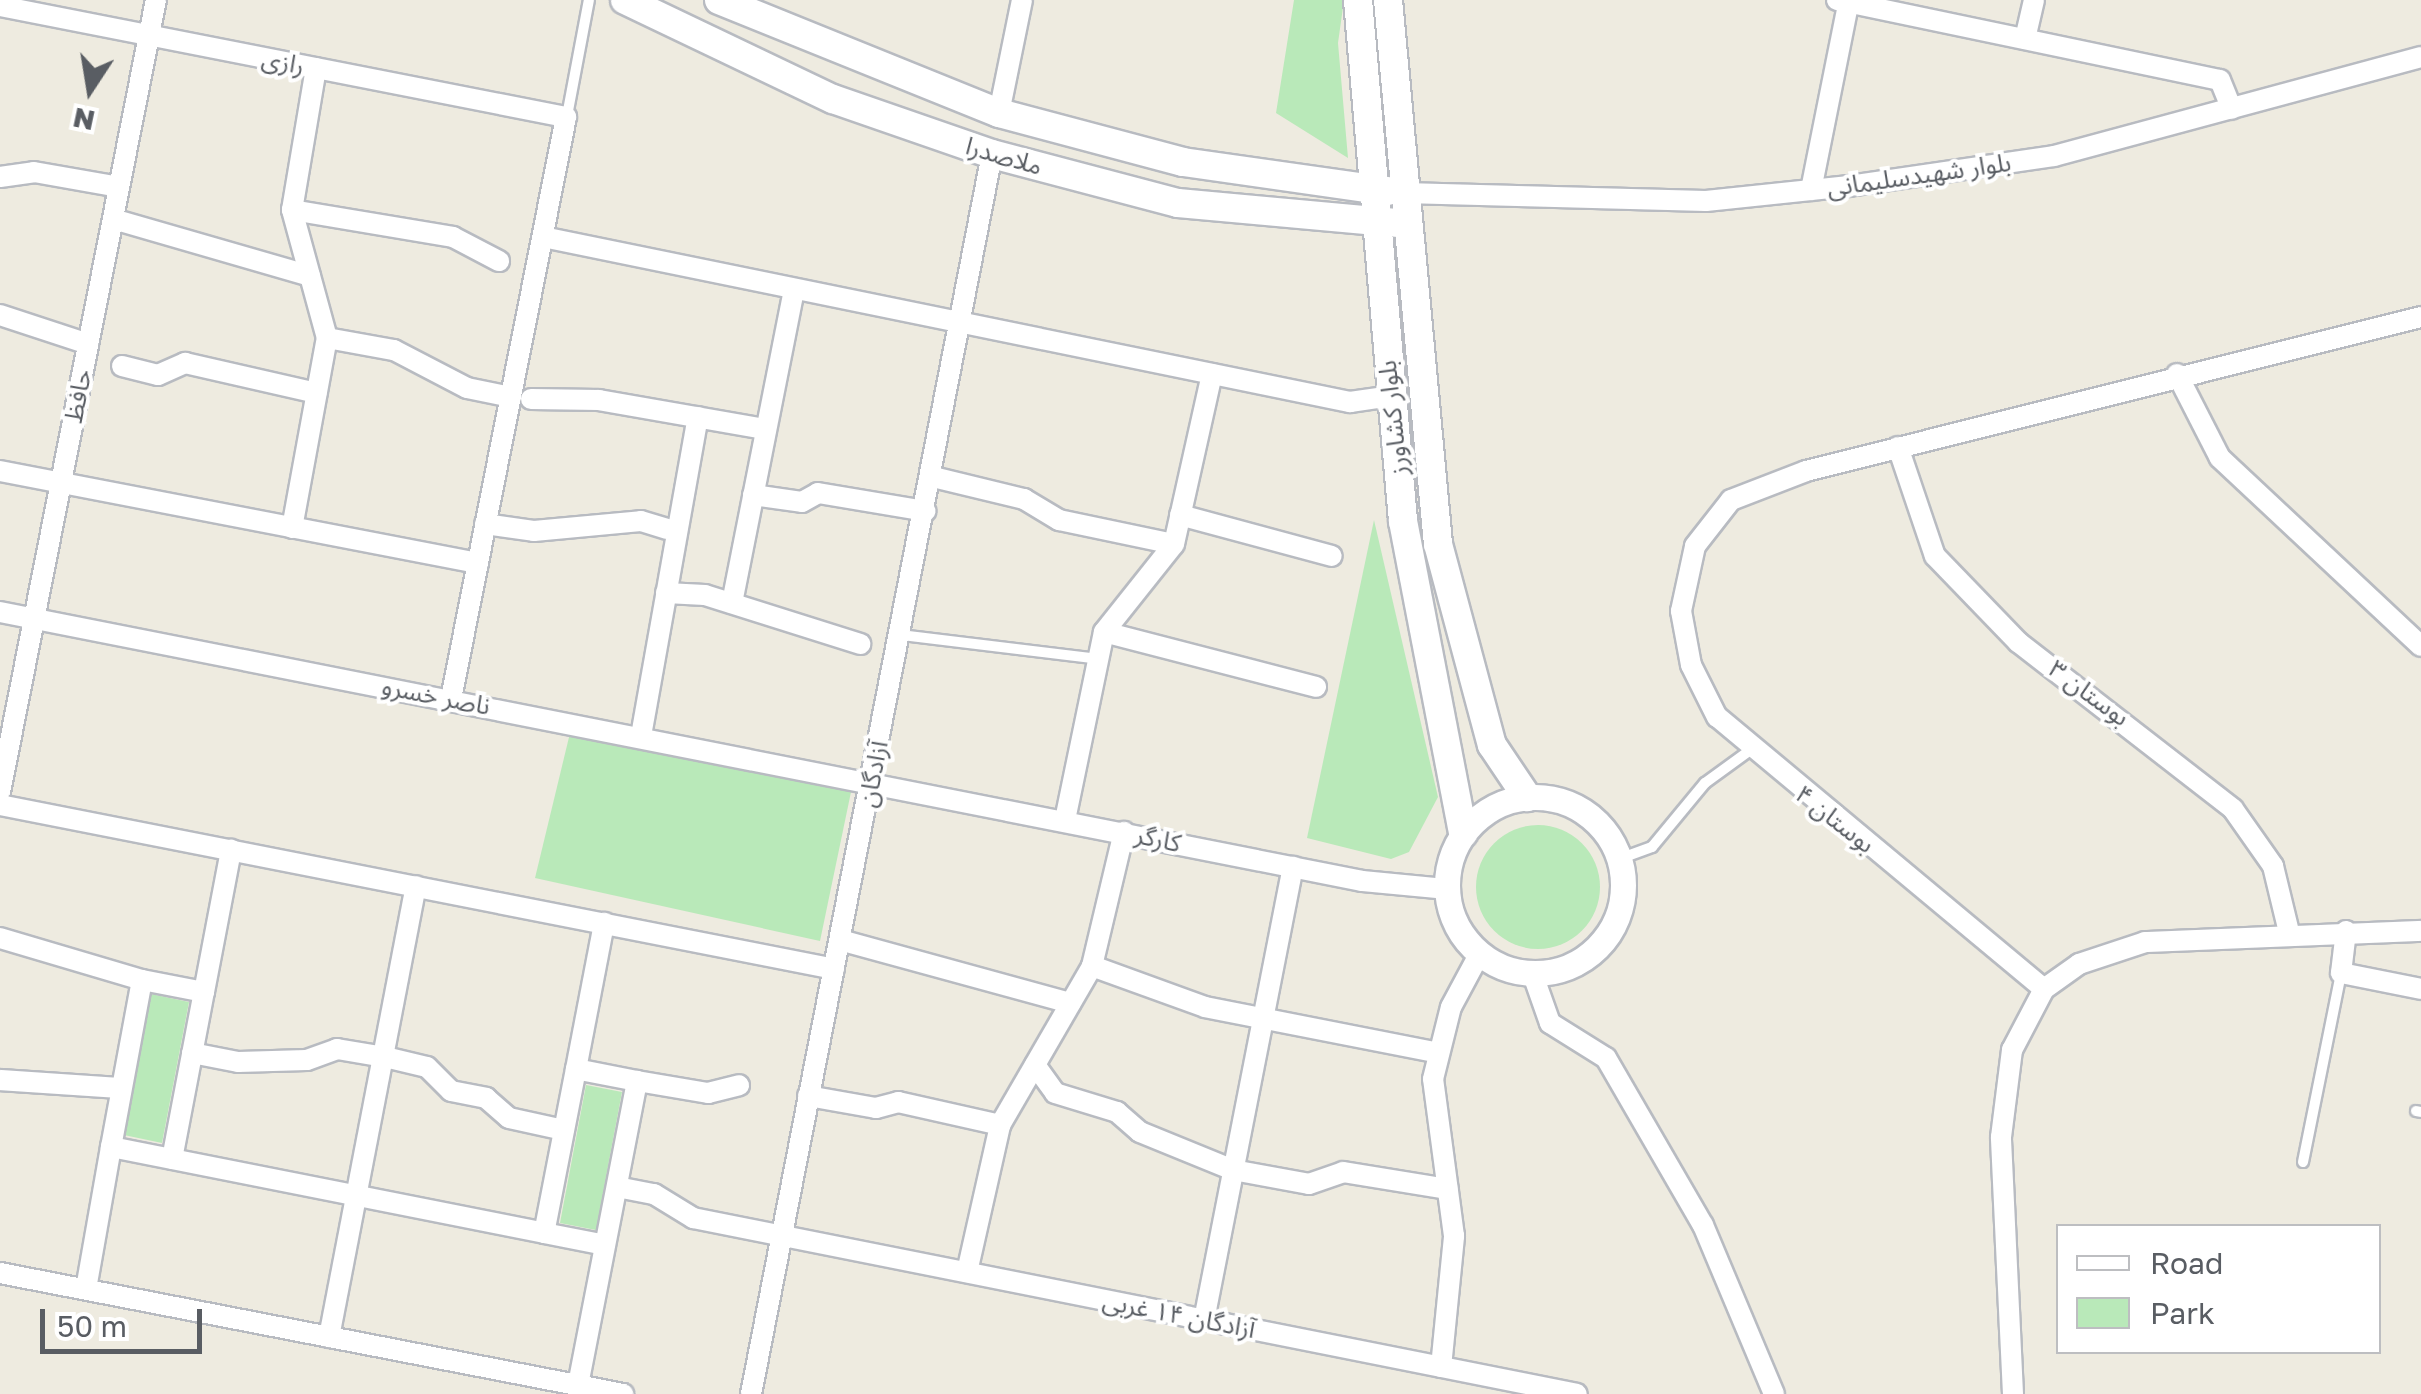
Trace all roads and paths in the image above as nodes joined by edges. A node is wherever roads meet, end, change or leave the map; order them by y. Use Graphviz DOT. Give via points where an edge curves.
graph roads {
  1 [pos="156,0"];
  2 [pos="589,0"];
  3 [pos="625,0"];
  4 [pos="719,0"];
  5 [pos="1022,0"];
  6 [pos="1358,0"];
  7 [pos="1388,0"];
  8 [pos="2034,0"];
  9 [pos="1845,1"];
  10 [pos="0,6"];
  11 [pos="149,35"];
  12 [pos="2025,39"];
  13 [pos="2421,57"];
  14 [pos="316,68"];
  15 [pos="2232,109"];
  16 [pos="1000,114"];
  17 [pos="566,118"];
  18 [pos="992,154"];
  19 [pos="0,177"];
  20 [pos="120,186"];
  21 [pos="1371,188"];
  22 [pos="1812,190"];
  23 [pos="1404,193"];
  24 [pos="292,210"];
  25 [pos="113,219"];
  26 [pos="1374,224"];
  27 [pos="1407,224"];
  28 [pos="543,236"];
  29 [pos="498,261"];
  30 [pos="310,276"];
  31 [pos="794,289"];
  32 [pos="0,315"];
  33 [pos="2421,317"];
  34 [pos="961,324"];
  35 [pos="327,338"];
  36 [pos="88,344"];
  37 [pos="122,366"];
  38 [pos="1212,374"];
  39 [pos="2177,374"];
  40 [pos="317,393"];
  41 [pos="1392,396"];
  42 [pos="521,398"];
  43 [pos="698,417"];
  44 [pos="766,429"];
  45 [pos="1898,447"];
  46 [pos="0,471"];
  47 [pos="933,477"];
  48 [pos="60,484"];
  49 [pos="753,494"];
  50 [pos="926,511"];
  51 [pos="1180,515"];
  52 [pos="485,524"];
  53 [pos="292,528"];
  54 [pos="667,529"];
  55 [pos="1174,544"];
  56 [pos="1332,556"];
  57 [pos="478,563"];
  58 [pos="666,593"];
  59 [pos="732,603"];
  60 [pos="0,612"];
  61 [pos="34,618"];
  62 [pos="1104,632"];
  63 [pos="901,635"];
  64 [pos="860,644"];
  65 [pos="2421,646"];
  66 [pos="1098,659"];
  67 [pos="1316,687"];
  68 [pos="451,699"];
  69 [pos="641,736"];
  70 [pos="1749,751"];
  71 [pos="872,780"];
  72 [pos="1,781"];
  73 [pos="1527,797"];
  74 [pos="0,805"];
  75 [pos="1065,820"];
  76 [pos="1124,832"];
  77 [pos="1463,832"];
  78 [pos="231,850"];
  79 [pos="1620,858"];
  80 [pos="1292,867"];
  81 [pos="416,886"];
  82 [pos="1446,889"];
  83 [pos="604,923"];
  84 [pos="2346,931"];
  85 [pos="2421,931"];
  86 [pos="2289,932"];
  87 [pos="0,938"];
  88 [pos="840,940"];
  89 [pos="1480,953"];
  90 [pos="1092,966"];
  91 [pos="834,968"];
  92 [pos="1532,972"];
  93 [pos="2341,974"];
  94 [pos="142,980"];
  95 [pos="2044,990"];
  96 [pos="2421,990"];
  97 [pos="204,992"];
  98 [pos="1071,1002"];
  99 [pos="1263,1019"];
  100 [pos="192,1053"];
  101 [pos="1440,1053"];
  102 [pos="386,1057"];
  103 [pos="1035,1065"];
  104 [pos="576,1069"];
  105 [pos="0,1080"];
  106 [pos="637,1081"];
  107 [pos="739,1084"];
  108 [pos="122,1088"];
  109 [pos="808,1096"];
  110 [pos="1000,1126"];
  111 [pos="564,1130"];
  112 [pos="110,1147"];
  113 [pos="172,1159"];
  114 [pos="2303,1162"];
  115 [pos="1233,1170"];
  116 [pos="617,1187"];
  117 [pos="1448,1189"];
  118 [pos="361,1191"];
  119 [pos="544,1233"];
  120 [pos="780,1236"];
  121 [pos="606,1244"];
  122 [pos="967,1272"];
  123 [pos="0,1273"];
  124 [pos="86,1290"];
  125 [pos="1204,1320"];
  126 [pos="329,1337"];
  127 [pos="1441,1367"];
  128 [pos="578,1385"];
  129 [pos="623,1394"];
  130 [pos="751,1394"];
  131 [pos="1577,1394"];
  132 [pos="1774,1394"];
  133 [pos="2013,1394"];
  1 -- 11 [label="street, حافظ"];
  2 -- 17 [label="lane"];
  3 -- 18 [label="main road, ملاصدرا" via="833,99"];
  4 -- 16 [label="main road, ملاصدرا"];
  5 -- 16 [label="street"];
  6 -- 21 [label="main road, بلوار کشاورز"];
  7 -- 23 [label="main road, بلوار کشاورز"];
  8 -- 12 [label="street"];
  9 -- 12 [label="street"];
  9 -- 22 [label="street"];
  10 -- 11 [label="street, رازی"];
  11 -- 14 [label="street, رازی"];
  11 -- 20 [label="street, حافظ"];
  12 -- 15 [label="street" via="2220,80"];
  13 -- 15 [label="street, بلوار شهیدسلیمانی"];
  14 -- 17 [label="street, رازی"];
  14 -- 24 [label="street"];
  15 -- 22 [label="street, بلوار شهیدسلیمانی" via="2054,156"];
  16 -- 21 [label="main road, ملاصدرا" via="1184,162"];
  17 -- 28 [label="street"];
  18 -- 26 [label="main road, ملاصدرا" via="1178,203"];
  18 -- 34 [label="street, آزادگان"];
  19 -- 20 [label="street" via="34,172"];
  20 -- 25 [label="street, حافظ"];
  21 -- 23 [label="main road, ملاصدرا"];
  21 -- 26 [label="main road, بلوار کشاورز"];
  22 -- 23 [label="street, بلوار شهیدسلیمانی" via="1562,203"];
  23 -- 27 [label="main road, بلوار کشاورز"];
  24 -- 29 [label="street" via="453,237"];
  24 -- 30 [label="street"];
  25 -- 30 [label="street"];
  25 -- 36 [label="street, حافظ"];
  26 -- 27 [label="main road, ملاصدرا"];
  26 -- 41 [label="main road, بلوار کشاورز"];
  27 -- 73 [label="main road, بلوار کشاورز" via="1438,544 1492,746"];
  28 -- 31 [label="street"];
  28 -- 42 [label="street"];
  30 -- 35 [label="street"];
  31 -- 34 [label="street"];
  31 -- 44 [label="street"];
  32 -- 36 [label="street"];
  33 -- 39 [label="street"];
  34 -- 38 [label="street"];
  34 -- 47 [label="street, آزادگان"];
  35 -- 40 [label="street"];
  35 -- 42 [label="street" via="394,350 467,388"];
  36 -- 48 [label="street, حافظ"];
  37 -- 40 [label="street" via="158,375 185,364"];
  38 -- 41 [label="street" via="1350,402"];
  38 -- 51 [label="street"];
  39 -- 45 [label="street"];
  39 -- 65 [label="street" via="2220,458"];
  40 -- 53 [label="street"];
  41 -- 77 [label="main road, بلوار کشاورز" via="1404,521"];
  42 -- 43 [label="street"];
  42 -- 52 [label="street"];
  43 -- 44 [label="street"];
  43 -- 58 [label="street"];
  44 -- 49 [label="street"];
  45 -- 70 [label="street, بوستان ۴" via="1731,500 1695,546 1681,611 1700,682"];
  45 -- 86 [label="street, بوستان ۳" via="1935,556 2018,642 2233,809 2272,866"];
  46 -- 48 [label="street"];
  47 -- 50 [label="street, آزادگان"];
  47 -- 55 [label="street" via="1024,500 1059,520"];
  48 -- 53 [label="street"];
  48 -- 61 [label="street, حافظ"];
  49 -- 50 [label="street" via="802,502 818,493"];
  49 -- 59 [label="street"];
  50 -- 63 [label="street, آزادگان"];
  51 -- 55 [label="street"];
  51 -- 56 [label="street"];
  52 -- 54 [label="street" via="534,531 641,521"];
  52 -- 57 [label="street"];
  53 -- 57 [label="street"];
  55 -- 62 [label="street"];
  57 -- 68 [label="street"];
  58 -- 59 [label="street"];
  58 -- 69 [label="street"];
  59 -- 64 [label="street"];
  60 -- 61 [label="street, ناصر خسرو"];
  61 -- 68 [label="street, ناصر خسرو"];
  61 -- 72 [label="street, حافظ"];
  62 -- 66 [label="street"];
  62 -- 67 [label="street"];
  63 -- 66 [label="lane"];
  63 -- 71 [label="street, آزادگان"];
  66 -- 75 [label="street"];
  68 -- 69 [label="street, ناصر خسرو"];
  69 -- 71 [label="street, ناصر خسرو"];
  70 -- 79 [label="lane" via="1705,783 1652,847"];
  70 -- 95 [label="street, بوستان ۴"];
  71 -- 75 [label="street, کارگر"];
  71 -- 88 [label="street, آزادگان"];
  73 -- 77 [label="street" via="1491,808"];
  73 -- 79 [label="street" via="1584,812"];
  74 -- 78 [label="street"];
  75 -- 76 [label="street, کارگر"];
  76 -- 80 [label="street, کارگر"];
  76 -- 90 [label="street"];
  77 -- 82 [label="street"];
  78 -- 81 [label="street"];
  78 -- 97 [label="street"];
  79 -- 92 [label="street" via="1617,918 1602,943 1578,962"];
  80 -- 82 [label="street, کارگر"];
  80 -- 99 [label="street"];
  81 -- 83 [label="street"];
  81 -- 102 [label="street"];
  82 -- 89 [label="street" via="1452,918"];
  83 -- 91 [label="street"];
  83 -- 104 [label="street"];
  84 -- 85 [label="street"];
  84 -- 86 [label="street"];
  84 -- 93 [label="street"];
  86 -- 95 [label="street" via="2144,942 2079,964"];
  87 -- 94 [label="street"];
  88 -- 91 [label="street, آزادگان"];
  88 -- 98 [label="street"];
  89 -- 92 [label="street"];
  89 -- 101 [label="street"];
  90 -- 98 [label="street"];
  90 -- 99 [label="street"];
  91 -- 109 [label="street, آزادگان"];
  92 -- 132 [label="street" via="1550,1022 1606,1058 1694,1208"];
  93 -- 96 [label="street"];
  93 -- 114 [label="lane"];
  94 -- 97 [label="street"];
  94 -- 108 [label="street"];
  95 -- 133 [label="street" via="2012,1050 2000,1138"];
  97 -- 100 [label="street"];
  98 -- 103 [label="street"];
  99 -- 101 [label="street"];
  99 -- 115 [label="street"];
  100 -- 102 [label="street" via="238,1062 307,1060 337,1049"];
  100 -- 113 [label="street"];
  101 -- 117 [label="street" via="1434,1079"];
  102 -- 111 [label="street" via="427,1067 451,1091 486,1098 510,1118"];
  102 -- 118 [label="street"];
  103 -- 110 [label="street"];
  103 -- 115 [label="street" via="1055,1093"];
  104 -- 106 [label="street"];
  104 -- 111 [label="street"];
  105 -- 108 [label="street"];
  106 -- 107 [label="street" via="708,1093"];
  106 -- 116 [label="street"];
  108 -- 112 [label="street"];
  109 -- 110 [label="street" via="876,1108 898,1102"];
  109 -- 120 [label="street, آزادگان"];
  110 -- 122 [label="street"];
  111 -- 119 [label="street"];
  112 -- 113 [label="street"];
  112 -- 124 [label="street"];
  113 -- 118 [label="street" via="271,1183 305,1178"];
  115 -- 117 [label="street" via="1309,1184 1342,1172"];
  115 -- 125 [label="street"];
  116 -- 120 [label="street, آزادگان ۱۴ غربی" via="654,1194 693,1218"];
  116 -- 121 [label="street"];
  117 -- 127 [label="street" via="1454,1236"];
  118 -- 119 [label="street"];
  118 -- 126 [label="street"];
  119 -- 121 [label="street"];
  120 -- 122 [label="street, آزادگان ۱۴ غربی"];
  120 -- 130 [label="street, آزادگان"];
  121 -- 128 [label="street"];
  122 -- 125 [label="street, آزادگان ۱۴ غربی"];
  123 -- 124 [label="street"];
  124 -- 126 [label="street"];
  125 -- 127 [label="street, آزادگان ۱۴ غربی"];
  126 -- 128 [label="street"];
  127 -- 131 [label="street, آزادگان ۱۴ غربی"];
  128 -- 129 [label="street"];
}
